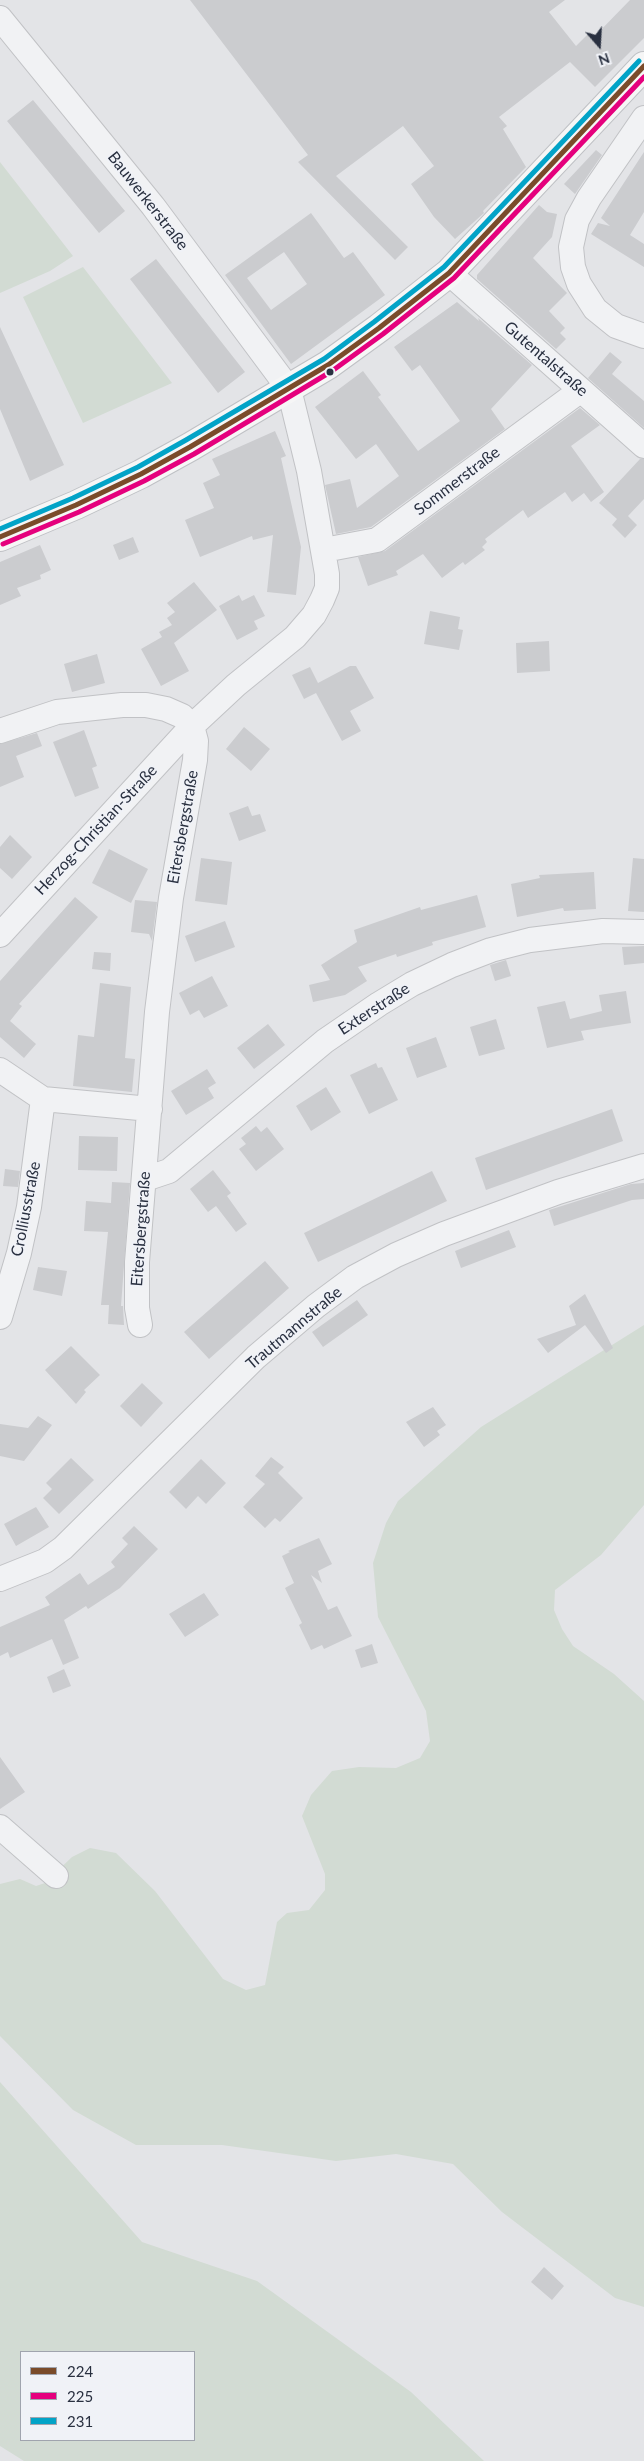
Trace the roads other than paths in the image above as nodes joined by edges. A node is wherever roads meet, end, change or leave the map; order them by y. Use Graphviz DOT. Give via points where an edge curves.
graph roads {
  1 [pos="0,18"];
  2 [pos="644,66"];
  3 [pos="644,118"];
  4 [pos="449,273"];
  5 [pos="644,336"];
  6 [pos="289,389"];
  7 [pos="581,390"];
  8 [pos="644,446"];
  9 [pos="0,537"];
  10 [pos="324,550"];
  11 [pos="192,726"];
  12 [pos="0,731"];
  13 [pos="644,932"];
  14 [pos="0,935"];
  15 [pos="0,1070"];
  16 [pos="43,1099"];
  17 [pos="150,1109"];
  18 [pos="644,1166"];
  19 [pos="145,1179"];
  20 [pos="0,1317"];
  21 [pos="140,1325"];
  22 [pos="0,1579"];
  23 [pos="0,1828"];
  24 [pos="56,1876"];
  1 -- 6 [label="street, Bauwerkerstraße" via="154,206"];
  2 -- 4 [label="main road"];
  3 -- 5 [label="street" via="588,198 577,220 571,247 579,284 595,309 616,326"];
  4 -- 6 [label="main road" via="328,365"];
  4 -- 7 [label="street, Gutentalstraße"];
  6 -- 9 [label="main road" via="141,474"];
  6 -- 10 [label="street"];
  7 -- 8 [label="street, Gutentalstraße"];
  7 -- 10 [label="street, Sommerstraße" via="376,540"];
  10 -- 11 [label="street" via="326,588 314,615 295,637"];
  11 -- 12 [label="street" via="182,716 166,709 122,705 57,712"];
  11 -- 14 [label="street, Herzog-Christian-Straße"];
  11 -- 17 [label="street, Eitersbergstraße" via="196,741 195,760 163,951"];
  13 -- 19 [label="street, Exterstraße" via="603,931 530,940 491,950 412,984 326,1041 169,1171"];
  15 -- 16 [label="street"];
  16 -- 17 [label="street"];
  16 -- 20 [label="street, Crolliusstraße" via="29,1208"];
  17 -- 19 [label="street, Eitersbergstraße"];
  18 -- 22 [label="street, Trautmannstraße" via="558,1192 444,1234 356,1277 256,1357 63,1548 45,1561"];
  19 -- 21 [label="street, Eitersbergstraße" via="137,1262"];
  23 -- 24 [label="street"];
}
